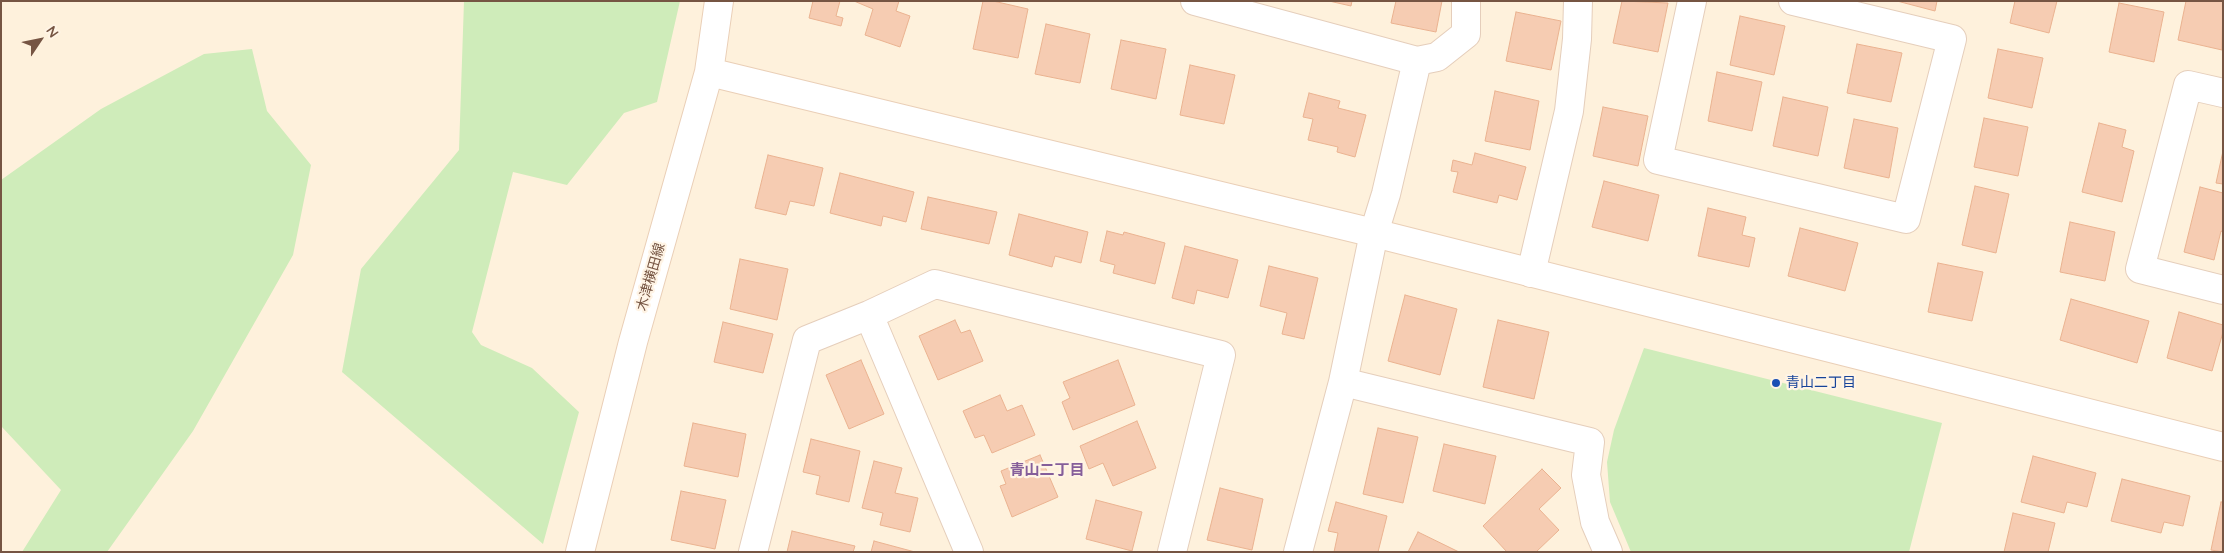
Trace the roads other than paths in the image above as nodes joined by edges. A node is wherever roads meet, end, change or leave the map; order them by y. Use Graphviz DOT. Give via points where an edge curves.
graph roads {
  1 [pos="719,1"];
  2 [pos="1195,1"];
  3 [pos="1466,1"];
  4 [pos="1578,1"];
  5 [pos="1692,1"];
  6 [pos="1793,1"];
  7 [pos="1268,10"];
  8 [pos="1418,61"];
  9 [pos="709,72"];
  10 [pos="2223,93"];
  11 [pos="1374,233"];
  12 [pos="1531,273"];
  13 [pos="2223,290"];
  14 [pos="869,315"];
  15 [pos="1343,382"];
  16 [pos="2223,447"];
  17 [pos="580,552"];
  18 [pos="753,552"];
  19 [pos="969,552"];
  20 [pos="1172,552"];
  21 [pos="1298,552"];
  22 [pos="1608,552"];
  1 -- 9 [label="street, 木津横田線"];
  2 -- 7 [label="street"];
  3 -- 8 [label="street" via="1466,34 1437,57"];
  4 -- 12 [label="street" via="1578,40 1569,111"];
  5 -- 6 [label="street" via="1658,160 1906,219 1952,39"];
  7 -- 8 [label="street"];
  8 -- 11 [label="street"];
  9 -- 11 [label="street"];
  9 -- 17 [label="street, 木津横田線" via="633,342"];
  10 -- 13 [label="street" via="2188,85 2140,269"];
  11 -- 12 [label="street"];
  11 -- 15 [label="street"];
  12 -- 16 [label="street"];
  14 -- 18 [label="street" via="807,340"];
  14 -- 19 [label="street"];
  14 -- 20 [label="street" via="935,284 1221,354"];
  15 -- 21 [label="street"];
  15 -- 22 [label="street" via="1590,442 1586,475 1595,522"];
}
